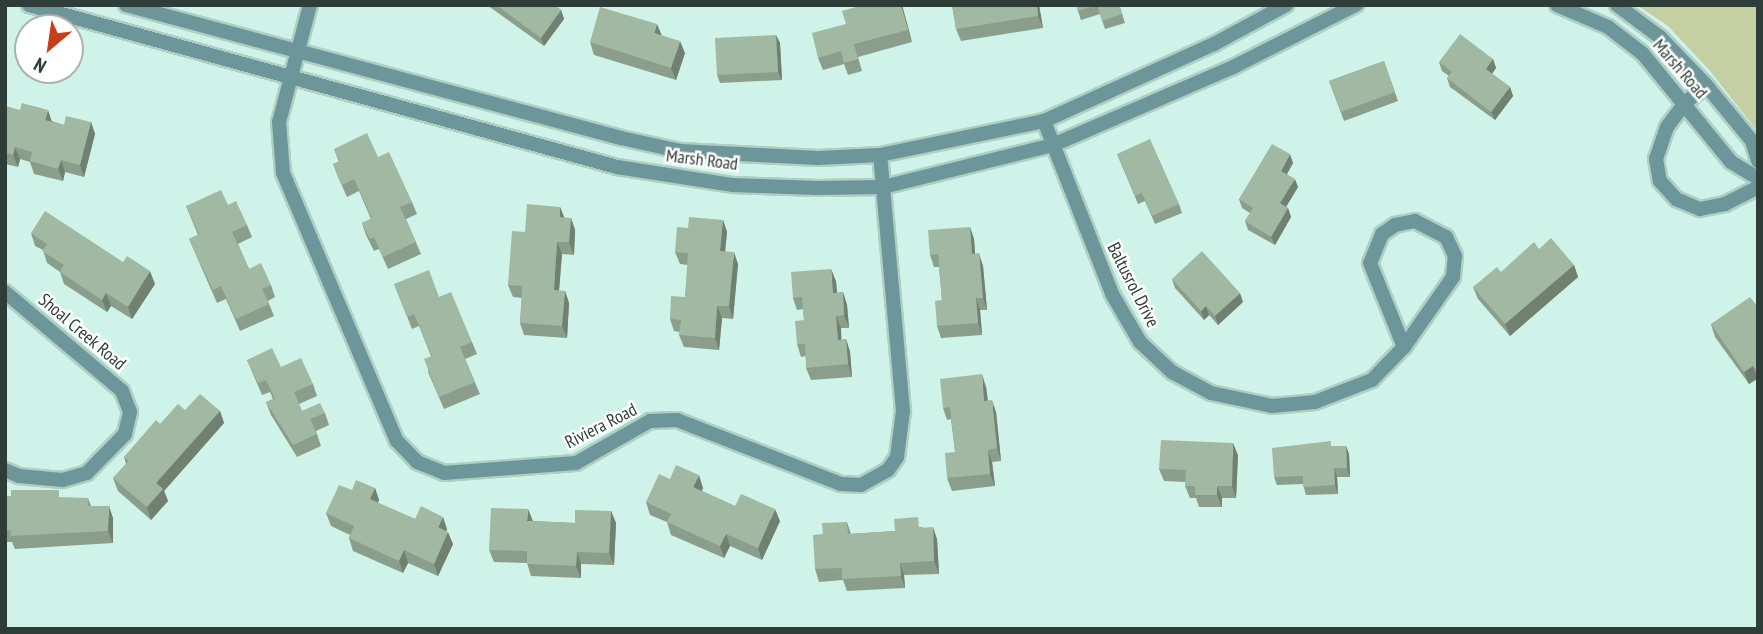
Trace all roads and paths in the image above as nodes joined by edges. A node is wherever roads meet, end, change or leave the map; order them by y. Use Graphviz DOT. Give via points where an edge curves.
graph roads {
  1 [pos="29,5"];
  2 [pos="126,5"];
  3 [pos="310,5"];
  4 [pos="1286,5"];
  5 [pos="1356,5"];
  6 [pos="1557,5"];
  7 [pos="1616,5"];
  8 [pos="298,52"];
  9 [pos="290,77"];
  10 [pos="1706,85"];
  11 [pos="1685,103"];
  12 [pos="1044,121"];
  13 [pos="1053,145"];
  14 [pos="880,155"];
  15 [pos="1758,161"];
  16 [pos="1758,178"];
  17 [pos="883,187"];
  18 [pos="1758,187"];
  19 [pos="5,292"];
  20 [pos="1404,347"];
  21 [pos="5,470"];
  1 -- 9 [label="street, Marsh Road"];
  2 -- 8 [label="street, Marsh Road"];
  3 -- 8 [label="street, Riviera Road"];
  4 -- 12 [label="street, Marsh Road" via="1190,55"];
  5 -- 13 [label="street, Marsh Road" via="1233,67"];
  6 -- 11 [label="street, Marsh Road" via="1608,27 1643,54"];
  7 -- 10 [label="street, Marsh Road" via="1660,37"];
  8 -- 9 [label="street, Riviera Road"];
  8 -- 14 [label="street, Marsh Road" via="680,151 818,158"];
  9 -- 17 [label="street, Marsh Road" via="617,167 732,185"];
  9 -- 17 [label="street, Riviera Road" via="279,122 283,173 397,441 417,462 444,473 576,463 650,421 677,420 841,484 874,480 897,457 903,411"];
  10 -- 11 [label="street"];
  10 -- 15 [label="street, Marsh Road" via="1752,141"];
  11 -- 16 [label="street, Marsh Road" via="1731,162"];
  11 -- 18 [label="street" via="1667,127 1656,159 1667,190 1688,205 1712,209"];
  12 -- 13 [label="street, Baltusrol Drive"];
  12 -- 14 [label="street, Marsh Road"];
  13 -- 17 [label="street, Marsh Road"];
  13 -- 20 [label="street, Baltusrol Drive" via="1098,264 1126,321 1156,359 1190,383 1250,404 1315,402 1372,380"];
  14 -- 17 [label="street, Riviera Road"];
  19 -- 21 [label="street, Shoal Creek Road" via="122,391 130,412 125,433 87,473 62,480"];
  20 -- 20 [label="street, Baltusrol Drive" via="1447,289 1456,263 1441,232 1415,221 1395,225 1382,234 1370,263"];
}
